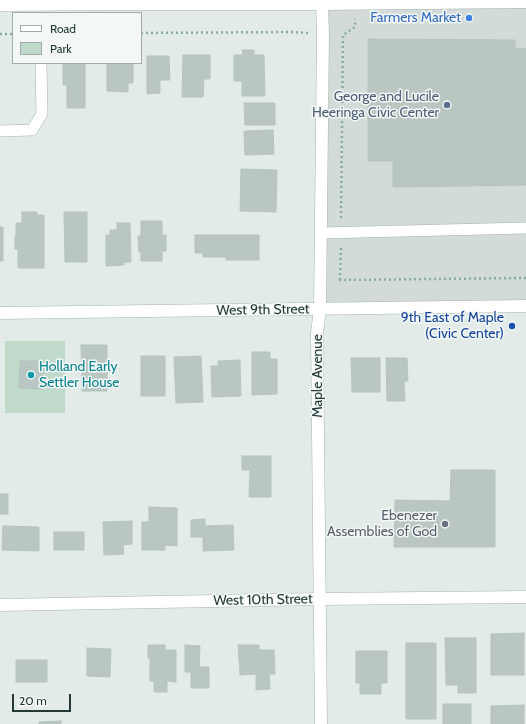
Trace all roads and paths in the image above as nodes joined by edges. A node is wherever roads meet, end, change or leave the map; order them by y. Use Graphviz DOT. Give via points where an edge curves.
graph roads {
  1 [pos="229,1"];
  2 [pos="322,2"];
  3 [pos="526,2"];
  4 [pos="355,4"];
  5 [pos="0,5"];
  6 [pos="43,5"];
  7 [pos="142,33"];
  8 [pos="0,34"];
  9 [pos="12,34"];
  10 [pos="323,34"];
  11 [pos="343,35"];
  12 [pos="41,64"];
  13 [pos="0,131"];
  14 [pos="526,228"];
  15 [pos="321,233"];
  16 [pos="341,233"];
  17 [pos="526,278"];
  18 [pos="526,306"];
  19 [pos="320,309"];
  20 [pos="0,313"];
  21 [pos="526,597"];
  22 [pos="320,599"];
  23 [pos="0,605"];
  24 [pos="321,724"];
  1 -- 2 [label="street"];
  1 -- 6 [label="street"];
  2 -- 4 [label="street"];
  2 -- 10 [label="street, Maple Avenue"];
  3 -- 4 [label="street"];
  4 -- 11 [label="path" via="355,27"];
  5 -- 6 [label="street"];
  7 -- 10 [label="path"];
  8 -- 9 [label="path"];
  10 -- 11 [label="path"];
  10 -- 15 [label="street, Maple Avenue"];
  11 -- 16 [label="path"];
  12 -- 13 [label="lane" via="42,114 32,130"];
  14 -- 16 [label="lane"];
  15 -- 16 [label="lane"];
  15 -- 19 [label="street, Maple Avenue"];
  16 -- 17 [label="path" via="340,280"];
  18 -- 19 [label="street, West 9th Street"];
  19 -- 20 [label="street, West 9th Street"];
  19 -- 22 [label="street, Maple Avenue" via="317,333"];
  21 -- 22 [label="street, West 10th Street"];
  22 -- 23 [label="street, West 10th Street"];
  22 -- 24 [label="street, Maple Avenue"];
}
